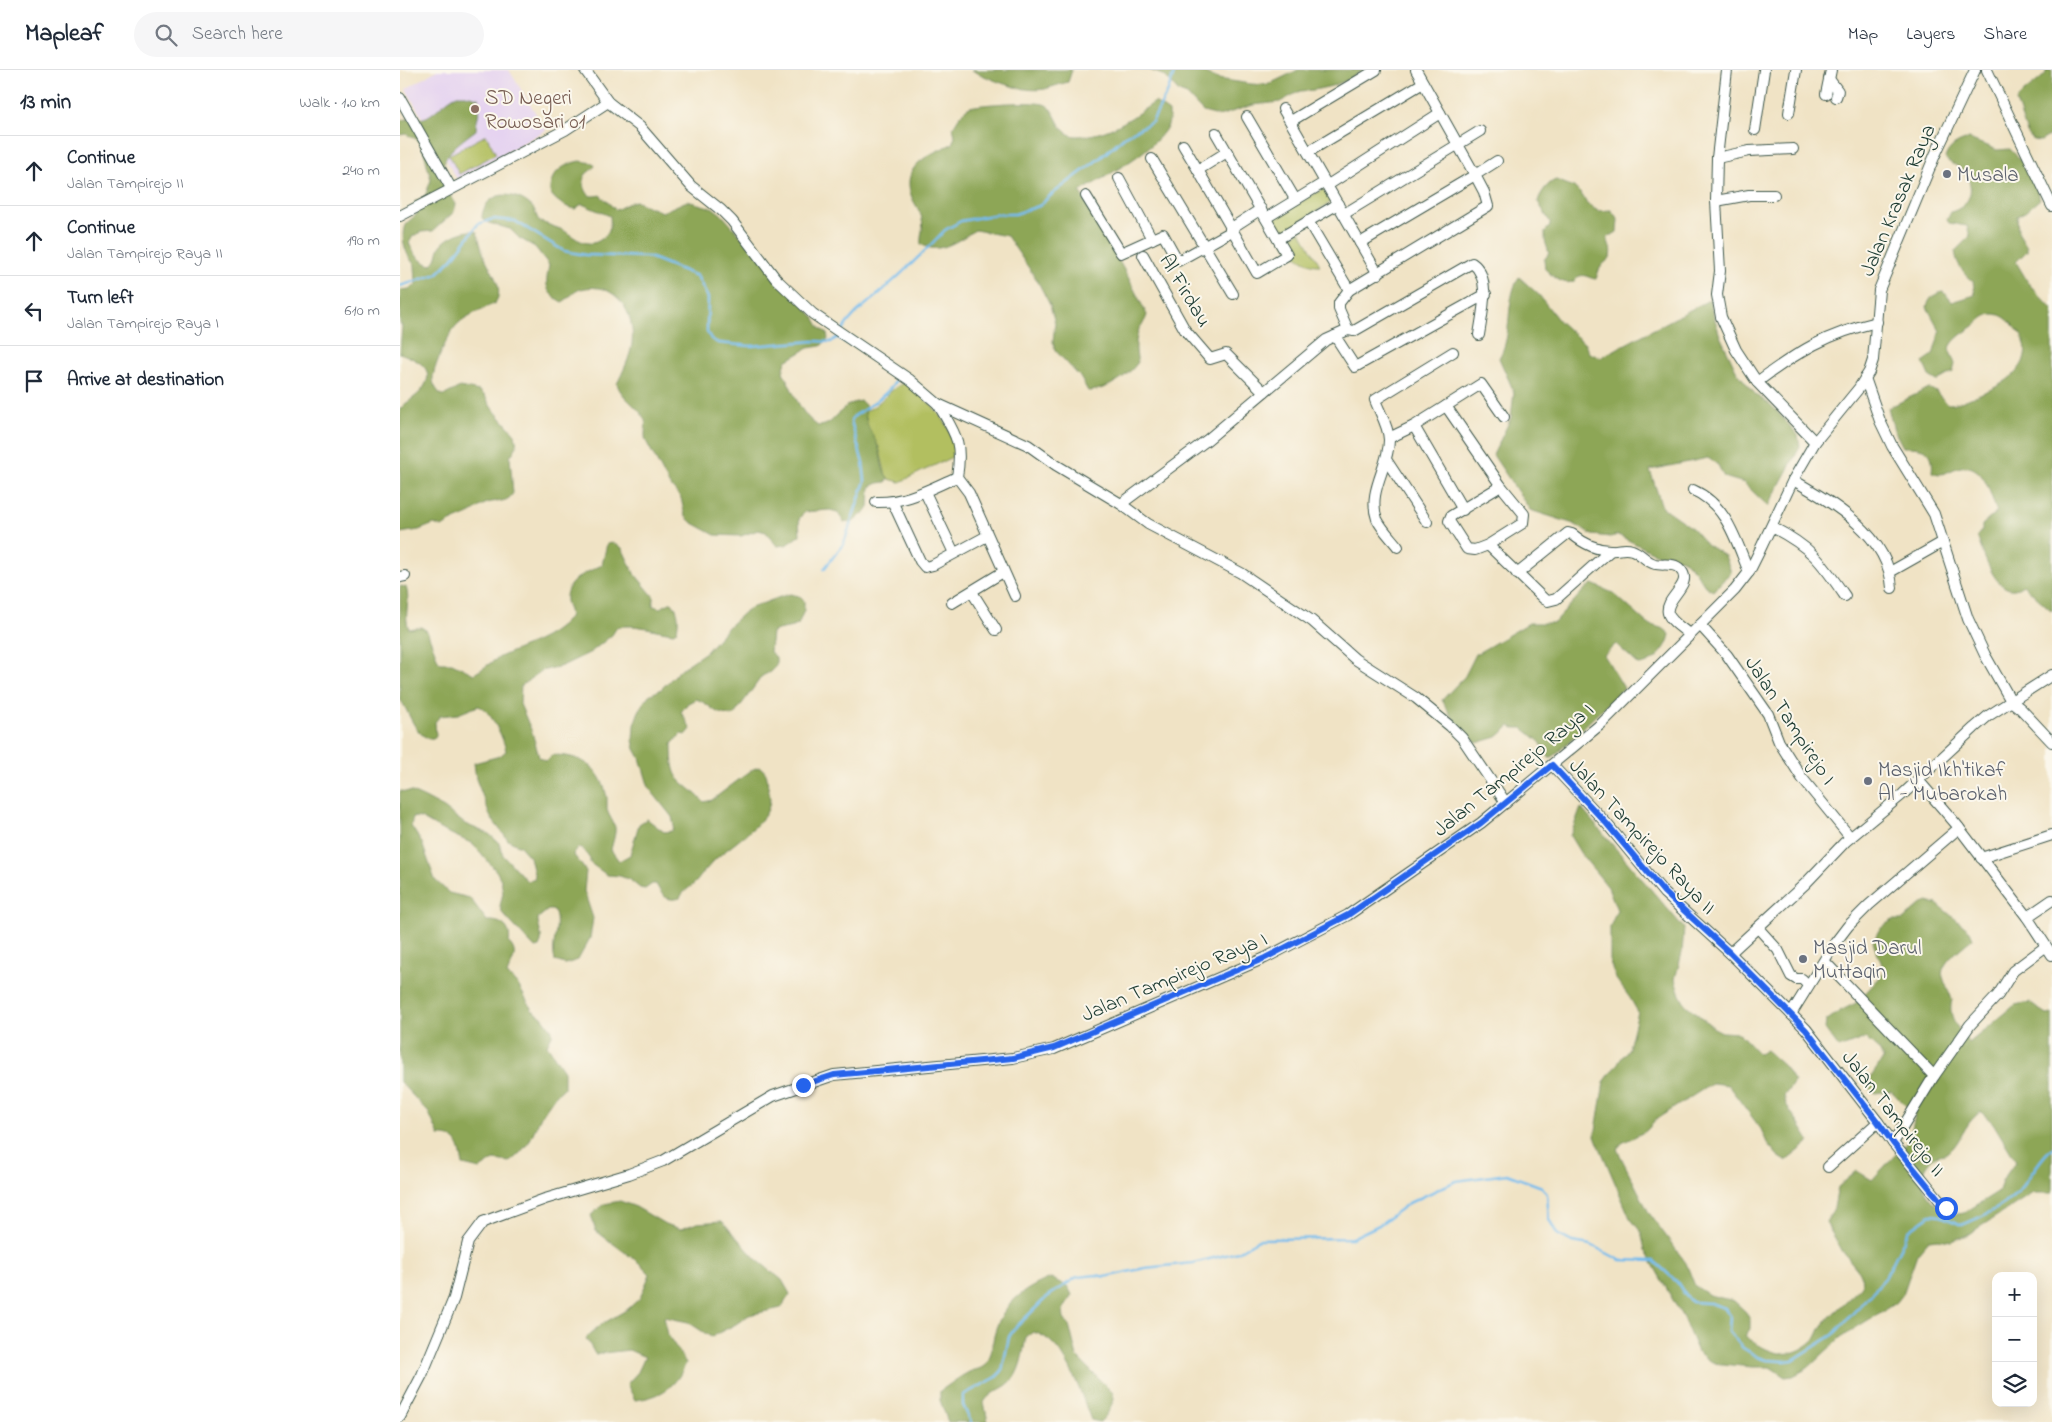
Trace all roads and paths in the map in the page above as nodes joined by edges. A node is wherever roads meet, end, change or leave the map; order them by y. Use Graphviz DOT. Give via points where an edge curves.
graph roads {
  1 [pos="586,70"];
  2 [pos="1376,70"];
  3 [pos="1416,70"];
  4 [pos="1727,70"];
  5 [pos="1764,70"];
  6 [pos="1796,70"];
  7 [pos="1975,70"];
  8 [pos="1987,70"];
  9 [pos="1830,74"];
  10 [pos="1423,83"];
  11 [pos="1831,95"];
  12 [pos="400,98"];
  13 [pos="608,102"];
  14 [pos="1283,109"];
  15 [pos="1789,112"];
  16 [pos="1440,113"];
  17 [pos="1247,117"];
  18 [pos="1290,121"];
  19 [pos="1755,130"];
  20 [pos="1480,131"];
  21 [pos="1216,133"];
  22 [pos="1458,144"];
  23 [pos="1183,145"];
  24 [pos="1793,149"];
  25 [pos="1228,152"];
  26 [pos="1308,152"];
  27 [pos="1718,158"];
  28 [pos="1152,159"];
  29 [pos="1498,161"];
  30 [pos="1198,170"];
  31 [pos="1475,175"];
  32 [pos="1119,178"];
  33 [pos="1326,183"];
  34 [pos="2048,185"];
  35 [pos="451,188"];
  36 [pos="1774,194"];
  37 [pos="1086,196"];
  38 [pos="1295,200"];
  39 [pos="1716,201"];
  40 [pos="1338,204"];
  41 [pos="2052,206"];
  42 [pos="1263,214"];
  43 [pos="1344,214"];
  44 [pos="400,216"];
  45 [pos="1308,221"];
  46 [pos="1231,230"];
  47 [pos="1152,239"];
  48 [pos="1278,239"];
  49 [pos="1360,243"];
  50 [pos="1203,247"];
  51 [pos="1143,255"];
  52 [pos="1378,274"];
  53 [pos="1349,290"];
  54 [pos="1233,294"];
  55 [pos="1486,294"];
  56 [pos="1877,322"];
  57 [pos="1348,330"];
  58 [pos="1479,335"];
  59 [pos="1335,336"];
  60 [pos="1454,352"];
  61 [pos="1865,378"];
  62 [pos="1757,382"];
  63 [pos="1264,392"];
  64 [pos="938,404"];
  65 [pos="1446,406"];
  66 [pos="1504,417"];
  67 [pos="1414,426"];
  68 [pos="1389,438"];
  69 [pos="1815,442"];
  70 [pos="1387,461"];
  71 [pos="956,477"];
  72 [pos="1793,480"];
  73 [pos="1501,486"];
  74 [pos="1693,490"];
  75 [pos="925,492"];
  76 [pos="876,502"];
  77 [pos="893,503"];
  78 [pos="1121,504"];
  79 [pos="1463,510"];
  80 [pos="1427,522"];
  81 [pos="1772,527"];
  82 [pos="987,536"];
  83 [pos="1943,542"];
  84 [pos="1488,545"];
  85 [pos="1398,547"];
  86 [pos="1611,550"];
  87 [pos="954,553"];
  88 [pos="1003,572"];
  89 [pos="1749,572"];
  90 [pos="1890,572"];
  91 [pos="1517,574"];
  92 [pos="1892,588"];
  93 [pos="972,592"];
  94 [pos="1015,596"];
  95 [pos="1845,596"];
  96 [pos="952,603"];
  97 [pos="1700,624"];
  98 [pos="996,630"];
  99 [pos="1689,634"];
  100 [pos="2052,675"];
  101 [pos="2011,701"];
  102 [pos="2052,742"];
  103 [pos="1552,765"];
  104 [pos="1918,780"];
  105 [pos="1506,802"];
  106 [pos="1959,828"];
  107 [pos="2052,834"];
  108 [pos="1850,838"];
  109 [pos="1981,858"];
  110 [pos="2052,900"];
  111 [pos="2027,916"];
  112 [pos="1758,928"];
  113 [pos="2045,947"];
  114 [pos="1730,953"];
  115 [pos="2052,955"];
  116 [pos="1825,962"];
  117 [pos="1808,985"];
  118 [pos="1791,1014"];
  119 [pos="1934,1076"];
  120 [pos="1878,1122"];
  121 [pos="1893,1143"];
  122 [pos="1828,1167"];
  123 [pos="1946,1208"];
  124 [pos="403,1401"];
  125 [pos="400,1417"];
  1 -- 13 [label="street"];
  2 -- 18 [label="street"];
  3 -- 10 [label="street"];
  4 -- 27 [label="street"];
  5 -- 19 [label="street"];
  6 -- 15 [label="street"];
  7 -- 56 [label="street, Jalan Krasak Raya" via="1935,155 1879,290"];
  8 -- 34 [label="street"];
  9 -- 11 [label="street" via="1838,91"];
  10 -- 16 [label="street"];
  10 -- 26 [label="street"];
  12 -- 35 [label="street"];
  13 -- 35 [label="street" via="565,130"];
  13 -- 64 [label="street" via="640,127 691,186 727,215 776,279 795,298 832,328 910,380"];
  14 -- 18 [label="street"];
  16 -- 22 [label="street"];
  16 -- 33 [label="street"];
  17 -- 38 [label="street"];
  18 -- 26 [label="street"];
  20 -- 22 [label="street"];
  21 -- 25 [label="street"];
  22 -- 31 [label="street"];
  22 -- 43 [label="street"];
  23 -- 30 [label="street"];
  24 -- 27 [label="street" via="1749,151"];
  25 -- 30 [label="street"];
  25 -- 42 [label="street"];
  26 -- 33 [label="street"];
  27 -- 39 [label="street"];
  28 -- 50 [label="street"];
  29 -- 31 [label="street"];
  30 -- 46 [label="street"];
  31 -- 49 [label="street"];
  31 -- 52 [label="street" via="1488,206"];
  32 -- 47 [label="street"];
  33 -- 38 [label="street"];
  33 -- 40 [label="street"];
  34 -- 41 [label="street"];
  35 -- 44 [label="street"];
  36 -- 39 [label="street"];
  37 -- 47 [label="street" via="1120,253"];
  38 -- 42 [label="street"];
  39 -- 62 [label="street" via="1720,271 1717,295 1721,317 1736,350"];
  40 -- 43 [label="street"];
  40 -- 45 [label="street"];
  42 -- 46 [label="street"];
  42 -- 48 [label="street"];
  43 -- 49 [label="street"];
  45 -- 48 [label="street"];
  45 -- 53 [label="street"];
  46 -- 48 [label="street" via="1256,273 1287,255"];
  46 -- 50 [label="street"];
  47 -- 50 [label="street" via="1163,234 1178,261"];
  49 -- 52 [label="street"];
  50 -- 54 [label="street"];
  51 -- 63 [label="street, Al Firdau" via="1185,330 1210,359 1226,354"];
  52 -- 53 [label="street"];
  53 -- 57 [label="street" via="1339,302"];
  55 -- 57 [label="street" via="1476,266 1468,264 1354,331"];
  55 -- 58 [label="street"];
  55 -- 59 [label="street" via="1355,367"];
  56 -- 61 [label="street, Jalan Krasak Raya" via="1873,360"];
  56 -- 62 [label="street" via="1847,329 1816,342"];
  57 -- 59 [label="street"];
  59 -- 63 [label="street"];
  60 -- 68 [label="street" via="1375,400"];
  61 -- 69 [label="street, Jalan Tampirejo Raya I"];
  61 -- 83 [label="street" via="1880,421 1934,514"];
  62 -- 69 [label="street"];
  63 -- 78 [label="street" via="1207,440"];
  64 -- 71 [label="street" via="959,443"];
  64 -- 78 [label="street" via="1028,445"];
  65 -- 66 [label="street" via="1481,384"];
  65 -- 67 [label="street"];
  65 -- 73 [label="street"];
  67 -- 68 [label="street"];
  67 -- 79 [label="street"];
  68 -- 70 [label="street"];
  69 -- 72 [label="street, Jalan Tampirejo Raya I"];
  70 -- 80 [label="street"];
  70 -- 85 [label="street" via="1376,487 1374,503 1377,519"];
  71 -- 75 [label="street"];
  71 -- 82 [label="street" via="969,493"];
  72 -- 81 [label="street, Jalan Tampirejo Raya I"];
  72 -- 90 [label="street" via="1854,520 1876,547"];
  73 -- 79 [label="street"];
  73 -- 84 [label="street" via="1524,514 1524,520"];
  74 -- 89 [label="street" via="1720,509 1737,538"];
  75 -- 77 [label="street"];
  75 -- 87 [label="street"];
  76 -- 77 [label="street"];
  77 -- 87 [label="street" via="923,566 933,565"];
  78 -- 105 [label="street" via="1148,524 1241,573 1312,621 1355,659 1430,707 1462,738"];
  79 -- 84 [label="street" via="1448,521 1467,549"];
  81 -- 89 [label="street, Jalan Tampirejo Raya I"];
  81 -- 95 [label="street" via="1810,551"];
  82 -- 87 [label="street"];
  82 -- 88 [label="street"];
  83 -- 90 [label="street"];
  83 -- 101 [label="street" via="1968,619"];
  84 -- 91 [label="street"];
  86 -- 91 [label="street" via="1590,546 1568,533"];
  86 -- 91 [label="street" via="1552,601 1544,599"];
  86 -- 99 [label="street" via="1628,548 1650,562 1676,566 1682,571 1682,586 1668,606 1668,612"];
  88 -- 93 [label="street"];
  88 -- 94 [label="street"];
  89 -- 97 [label="street, Jalan Tampirejo Raya I"];
  90 -- 92 [label="street"];
  93 -- 96 [label="street"];
  93 -- 98 [label="street"];
  97 -- 99 [label="street, Jalan Tampirejo Raya I"];
  97 -- 108 [label="street, Jalan Tampirejo I" via="1727,655 1768,714 1779,742 1802,778"];
  99 -- 103 [label="street, Jalan Tampirejo Raya I" via="1600,724"];
  100 -- 101 [label="street"];
  101 -- 102 [label="street"];
  101 -- 104 [label="street" via="1974,728"];
  103 -- 105 [label="street, Jalan Tampirejo Raya I"];
  103 -- 114 [label="street, Jalan Tampirejo Raya II" via="1664,892"];
  104 -- 106 [label="street"];
  104 -- 108 [label="street"];
  105 -- 124 [label="street, Jalan Tampirejo Raya I" via="1481,823 1348,915 1265,958 1054,1048 1013,1058 834,1075 773,1096 663,1161 483,1222 468,1242 454,1298 422,1375"];
  106 -- 109 [label="street"];
  106 -- 116 [label="street" via="1848,926"];
  107 -- 109 [label="street"];
  108 -- 112 [label="street"];
  109 -- 111 [label="street"];
  110 -- 111 [label="street"];
  111 -- 113 [label="street"];
  112 -- 114 [label="street"];
  112 -- 117 [label="street" via="1778,950 1791,976"];
  113 -- 115 [label="street"];
  113 -- 119 [label="street" via="2013,972"];
  114 -- 118 [label="street, Jalan Tampirejo II"];
  116 -- 117 [label="street"];
  116 -- 119 [label="street"];
  117 -- 118 [label="street"];
  118 -- 120 [label="street, Jalan Tampirejo II"];
  119 -- 121 [label="street"];
  120 -- 121 [label="street, Jalan Tampirejo II"];
  120 -- 122 [label="street"];
  121 -- 123 [label="street, Jalan Tampirejo II"];
  124 -- 125 [label="street, Jalan Tampirejo Raya I"];
}
